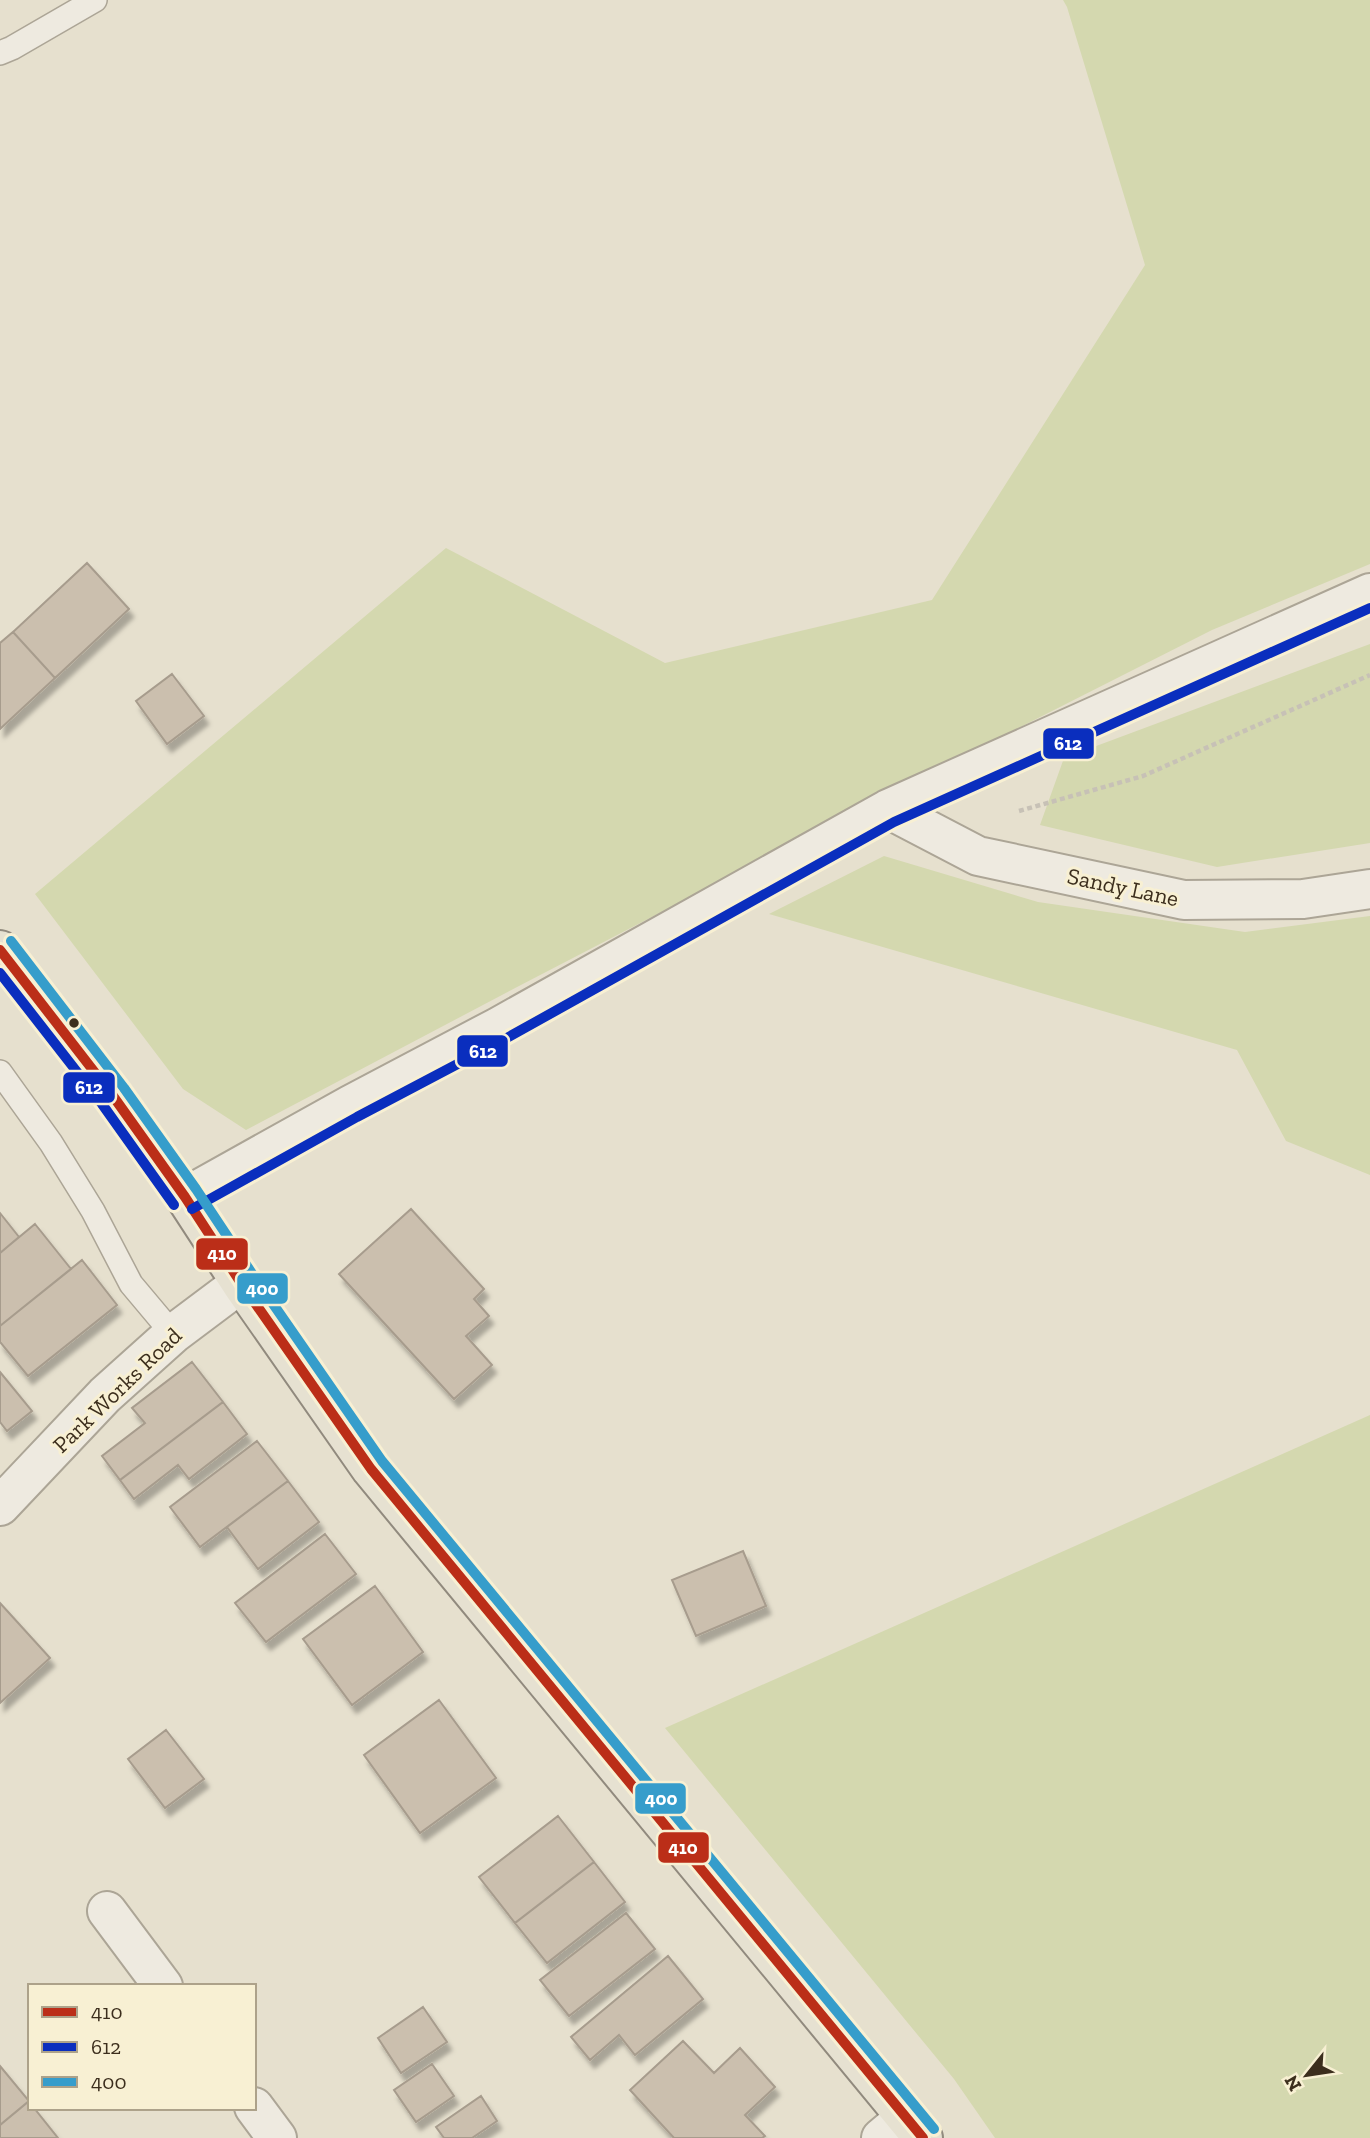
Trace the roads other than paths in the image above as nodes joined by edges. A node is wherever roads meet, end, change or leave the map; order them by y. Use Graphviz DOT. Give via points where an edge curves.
graph roads {
  1 [pos="95,0"];
  2 [pos="0,53"];
  3 [pos="1370,593"];
  4 [pos="888,809"];
  5 [pos="1370,889"];
  6 [pos="0,950"];
  7 [pos="0,1072"];
  8 [pos="185,1197"];
  9 [pos="241,1283"];
  10 [pos="173,1334"];
  11 [pos="0,1506"];
  12 [pos="107,1911"];
  13 [pos="162,1984"];
  14 [pos="256,2110"];
  15 [pos="903,2131"];
  16 [pos="277,2138"];
  1 -- 2 [label="lane"];
  3 -- 4 [label="street"];
  4 -- 5 [label="street, Sandy Lane" via="978,856 1184,900 1303,899"];
  4 -- 8 [label="street"];
  6 -- 8 [label="main road"];
  7 -- 10 [label="lane" via="51,1143 131,1284"];
  8 -- 9 [label="main road"];
  9 -- 10 [label="street, Park Works Road"];
  9 -- 15 [label="main road" via="371,1469"];
  10 -- 11 [label="street, Park Works Road" via="105,1395"];
  12 -- 13 [label="street"];
  14 -- 16 [label="street"];
}
